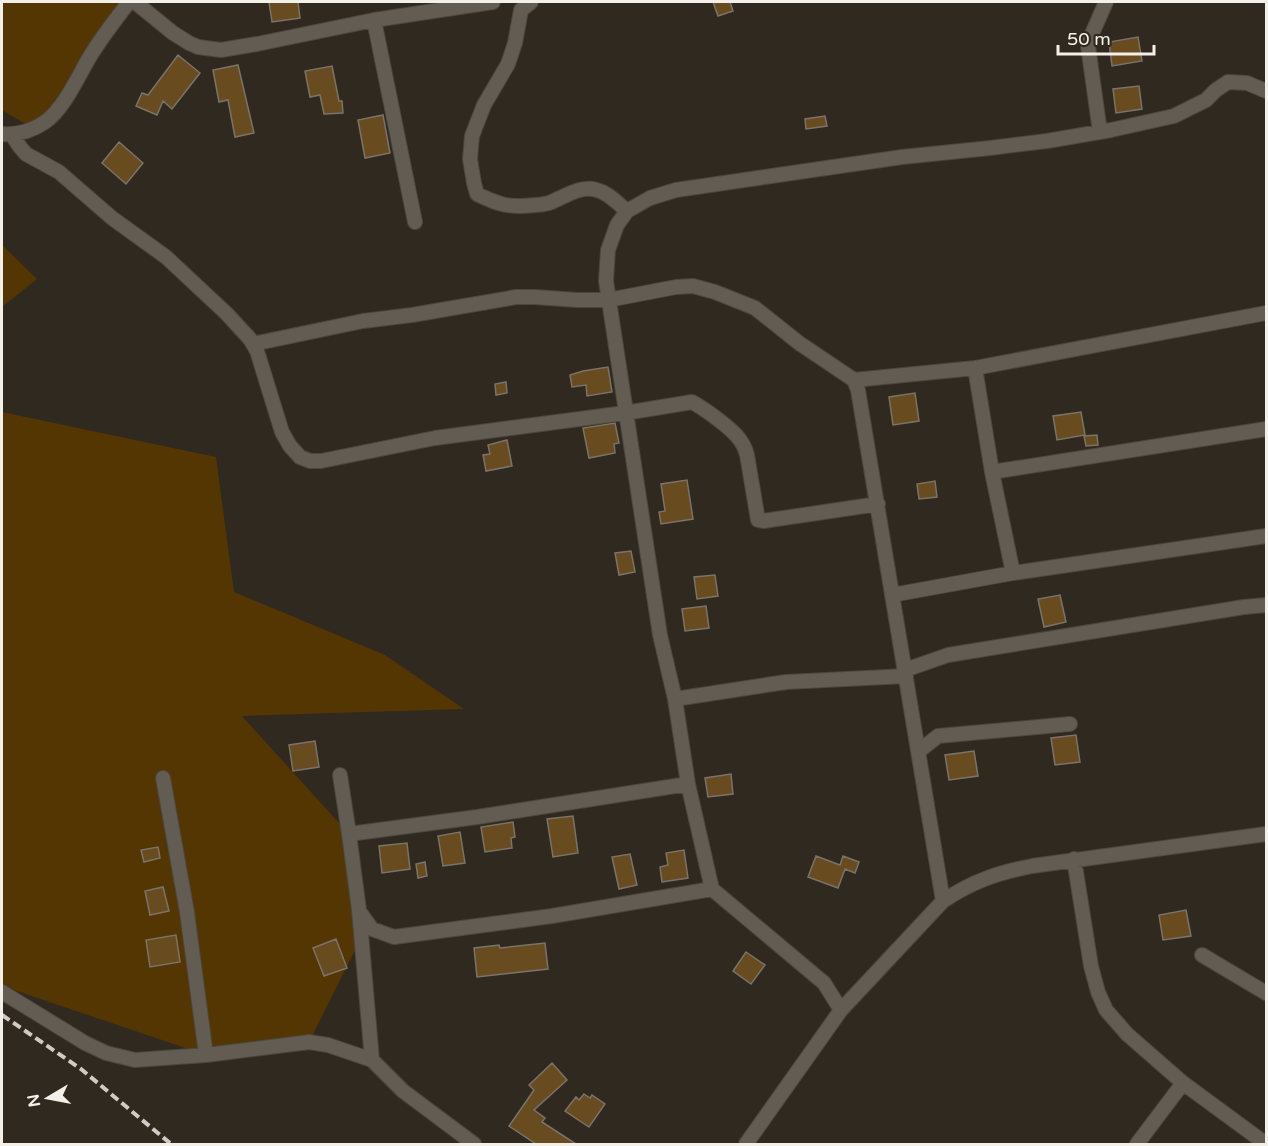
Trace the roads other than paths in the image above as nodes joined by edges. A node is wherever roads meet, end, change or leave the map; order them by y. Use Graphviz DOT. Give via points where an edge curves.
graph roads {
  1 [pos="129,2"];
  2 [pos="135,2"];
  3 [pos="493,2"];
  4 [pos="1106,2"];
  5 [pos="521,4"];
  6 [pos="374,20"];
  7 [pos="1266,91"];
  8 [pos="1100,132"];
  9 [pos="7,135"];
  10 [pos="627,211"];
  11 [pos="416,222"];
  12 [pos="608,300"];
  13 [pos="1266,313"];
  14 [pos="253,344"];
  15 [pos="975,368"];
  16 [pos="854,380"];
  17 [pos="625,413"];
  18 [pos="1266,429"];
  19 [pos="992,472"];
  20 [pos="878,504"];
  21 [pos="1266,536"];
  22 [pos="1013,573"];
  23 [pos="892,595"];
  24 [pos="1266,605"];
  25 [pos="906,673"];
  26 [pos="675,699"];
  27 [pos="1070,724"];
  28 [pos="919,752"];
  29 [pos="340,775"];
  30 [pos="163,777"];
  31 [pos="688,784"];
  32 [pos="349,834"];
  33 [pos="1266,834"];
  34 [pos="1074,860"];
  35 [pos="712,889"];
  36 [pos="944,902"];
  37 [pos="359,910"];
  38 [pos="1202,955"];
  39 [pos="2,992"];
  40 [pos="1266,993"];
  41 [pos="841,1010"];
  42 [pos="206,1055"];
  43 [pos="372,1060"];
  44 [pos="1183,1083"];
  45 [pos="474,1144"];
  46 [pos="746,1144"];
  47 [pos="1137,1144"];
  48 [pos="1266,1144"];
  1 -- 9 [label="street" via="47,121 34,129"];
  2 -- 6 [label="street" via="189,43 221,50"];
  3 -- 6 [label="street"];
  4 -- 8 [label="street" via="1088,46"];
  5 -- 10 [label="street" via="508,64 484,105 472,136 470,159 477,194 506,206 526,206 547,204 580,189 595,189"];
  6 -- 11 [label="street"];
  7 -- 8 [label="street" via="1247,83 1228,82 1206,100 1174,116"];
  8 -- 10 [label="street" via="676,190"];
  9 -- 14 [label="street" via="26,154 59,172 112,218 166,257"];
  10 -- 12 [label="street" via="608,250"];
  12 -- 14 [label="street" via="516,297 363,321"];
  12 -- 16 [label="street" via="676,287 693,286 715,292 755,308"];
  12 -- 17 [label="street"];
  13 -- 15 [label="street"];
  14 -- 17 [label="street" via="282,432 300,457 310,461 435,438"];
  15 -- 16 [label="street"];
  15 -- 19 [label="street"];
  16 -- 20 [label="street"];
  17 -- 20 [label="street" via="692,402 735,434 747,455 758,520"];
  17 -- 26 [label="street" via="660,634"];
  18 -- 19 [label="street"];
  19 -- 22 [label="street"];
  20 -- 23 [label="street"];
  21 -- 22 [label="street"];
  22 -- 23 [label="street"];
  23 -- 25 [label="street"];
  24 -- 25 [label="street" via="948,655"];
  25 -- 26 [label="street" via="786,682"];
  25 -- 28 [label="street"];
  26 -- 31 [label="street"];
  27 -- 28 [label="street" via="938,736"];
  28 -- 36 [label="street"];
  29 -- 32 [label="street"];
  30 -- 42 [label="street" via="187,912"];
  31 -- 32 [label="street"];
  31 -- 35 [label="street"];
  32 -- 37 [label="street"];
  33 -- 34 [label="street"];
  34 -- 36 [label="street" via="1000,873"];
  34 -- 44 [label="street" via="1091,966 1106,1010"];
  35 -- 37 [label="street" via="394,937 372,929"];
  35 -- 41 [label="street" via="824,983"];
  36 -- 41 [label="street"];
  37 -- 43 [label="street"];
  38 -- 40 [label="street"];
  39 -- 42 [label="street" via="106,1053 135,1060"];
  41 -- 46 [label="street"];
  42 -- 43 [label="street" via="309,1042"];
  43 -- 45 [label="street" via="403,1091"];
  44 -- 47 [label="street"];
  44 -- 48 [label="street"];
}
